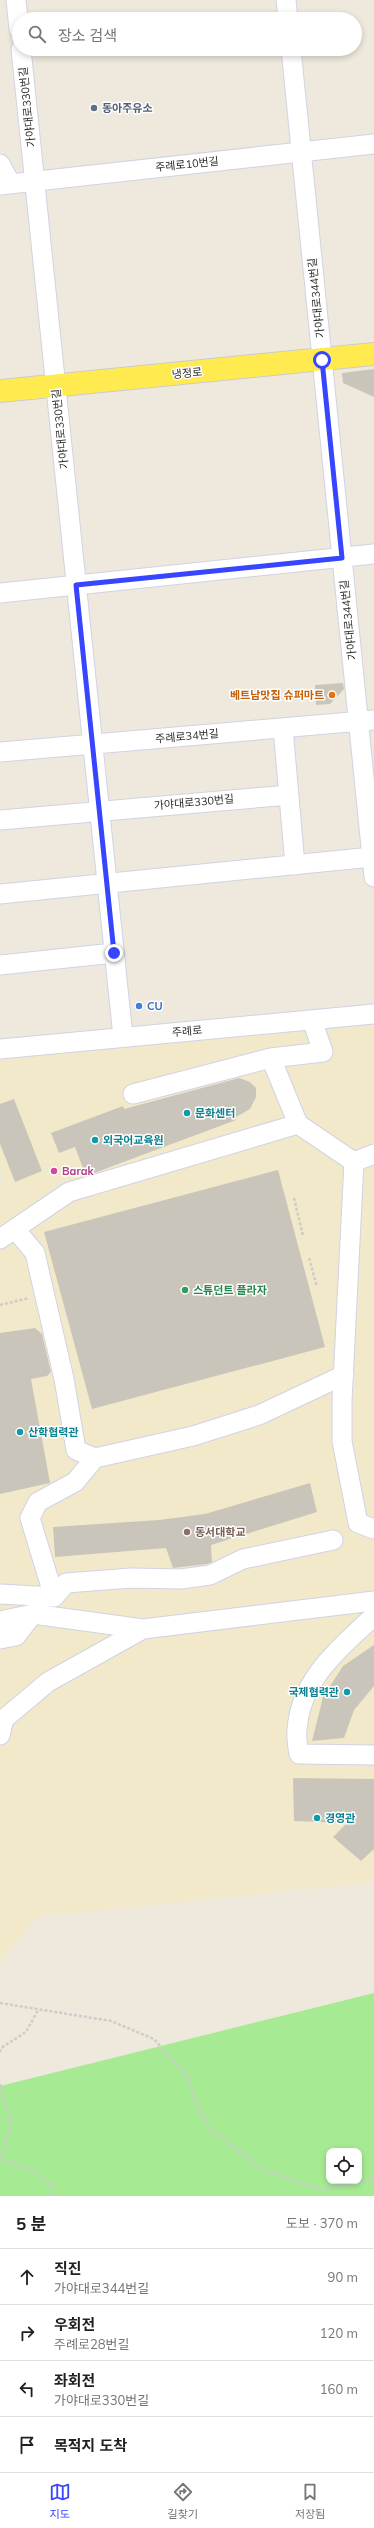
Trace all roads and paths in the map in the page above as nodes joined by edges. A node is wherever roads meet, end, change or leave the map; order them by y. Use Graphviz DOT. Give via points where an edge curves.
graph roads {
  1 [pos="16,0"];
  2 [pos="286,0"];
  3 [pos="17,12"];
  4 [pos="287,12"];
  5 [pos="22,56"];
  6 [pos="292,56"];
  7 [pos="374,144"];
  8 [pos="302,152"];
  9 [pos="0,164"];
  10 [pos="34,181"];
  11 [pos="5,184"];
  12 [pos="374,354"];
  13 [pos="322,360"];
  14 [pos="56,386"];
  15 [pos="0,392"];
  16 [pos="374,554"];
  17 [pos="342,558"];
  18 [pos="76,585"];
  19 [pos="0,593"];
  20 [pos="366,721"];
  21 [pos="283,728"];
  22 [pos="92,744"];
  23 [pos="0,752"];
  24 [pos="289,795"];
  25 [pos="99,810"];
  26 [pos="0,820"];
  27 [pos="372,857"];
  28 [pos="295,865"];
  29 [pos="374,878"];
  30 [pos="107,883"];
  31 [pos="0,894"];
  32 [pos="114,953"];
  33 [pos="0,965"];
  34 [pos="374,1014"];
  35 [pos="312,1020"];
  36 [pos="123,1037"];
  37 [pos="0,1049"];
  38 [pos="271,1058"];
  39 [pos="133,1094"];
  40 [pos="298,1124"];
  41 [pos="374,1154"];
  42 [pos="354,1162"];
  43 [pos="294,1198"];
  44 [pos="7,1234"];
  45 [pos="303,1236"];
  46 [pos="309,1258"];
  47 [pos="317,1287"];
  48 [pos="32,1297"];
  49 [pos="0,1304"];
  50 [pos="344,1375"];
  51 [pos="95,1458"];
  52 [pos="374,1529"];
  53 [pos="333,1540"];
  54 [pos="0,1594"];
  55 [pos="54,1597"];
  56 [pos="374,1601"];
  57 [pos="33,1614"];
  58 [pos="374,1616"];
  59 [pos="0,1621"];
  60 [pos="143,1629"];
  61 [pos="0,1640"];
  62 [pos="0,1735"];
  63 [pos="374,1755"];
  64 [pos="0,2004"];
  65 [pos="38,2010"];
  66 [pos="0,2052"];
  67 [pos="0,2084"];
  68 [pos="374,2179"];
  69 [pos="51,2196"];
  1 -- 3 [label="street"];
  2 -- 4 [label="street"];
  5 -- 10 [label="street, 가야대로330번길"];
  6 -- 8 [label="street, 가야대로344번길"];
  7 -- 8 [label="street, 주례로10번길"];
  8 -- 10 [label="street, 주례로10번길"];
  8 -- 13 [label="street, 가야대로344번길"];
  9 -- 11 [label="street"];
  10 -- 11 [label="street, 주례로10번길"];
  10 -- 14 [label="street, 가야대로330번길"];
  12 -- 13 [label="main road, 냉정로"];
  13 -- 14 [label="main road, 냉정로"];
  13 -- 17 [label="street, 가야대로344번길"];
  14 -- 15 [label="main road, 냉정로"];
  14 -- 18 [label="street, 가야대로330번길"];
  16 -- 17 [label="street"];
  17 -- 18 [label="street"];
  17 -- 20 [label="street, 가야대로344번길"];
  18 -- 19 [label="street"];
  18 -- 22 [label="street, 가야대로330번길"];
  20 -- 21 [label="street, 주례로34번길"];
  20 -- 27 [label="street, 가야대로344번길"];
  21 -- 22 [label="street, 주례로34번길"];
  21 -- 24 [label="street"];
  22 -- 23 [label="street, 주례로34번길"];
  22 -- 25 [label="street, 가야대로330번길"];
  24 -- 25 [label="street, 가야대로330번길"];
  24 -- 28 [label="street"];
  25 -- 26 [label="street, 가야대로330번길"];
  25 -- 30 [label="street, 가야대로330번길"];
  27 -- 28 [label="street"];
  27 -- 29 [label="street, 가야대로344번길"];
  28 -- 30 [label="street"];
  30 -- 31 [label="street"];
  30 -- 32 [label="street, 가야대로330번길"];
  32 -- 33 [label="street"];
  32 -- 36 [label="street, 가야대로330번길"];
  34 -- 35 [label="street, 주례로"];
  35 -- 36 [label="street, 주례로"];
  35 -- 38 [label="street" via="323,1052"];
  36 -- 37 [label="street, 주례로"];
  38 -- 39 [label="street"];
  38 -- 40 [label="street"];
  40 -- 42 [label="street"];
  40 -- 44 [label="street" via="69,1192"];
  41 -- 42 [label="street"];
  42 -- 50 [label="street"];
  43 -- 45 [label="path"];
  44 -- 51 [label="street" via="35,1253 64,1379 76,1450"];
  46 -- 47 [label="path"];
  48 -- 49 [label="path"];
  50 -- 51 [label="street" via="260,1415 193,1436"];
  50 -- 52 [label="street" via="342,1441 358,1523"];
  51 -- 55 [label="street" via="75,1482 38,1502 30,1518"];
  53 -- 55 [label="street" via="243,1559 210,1575 181,1579 131,1578 66,1583"];
  54 -- 55 [label="street"];
  56 -- 60 [label="street"];
  57 -- 59 [label="street"];
  57 -- 60 [label="street"];
  57 -- 61 [label="street" via="16,1636"];
  58 -- 63 [label="street" via="325,1661 305,1695 297,1730 299,1754"];
  60 -- 62 [label="street" via="48,1682 4,1719"];
  64 -- 65 [label="path"];
  65 -- 66 [label="path" via="26,2032 1,2048"];
  65 -- 68 [label="path" via="111,2021 154,2039 188,2078 196,2104 211,2130 263,2169 322,2190"];
  67 -- 69 [label="path" via="11,2125 1,2159 32,2171 53,2186"];
}
